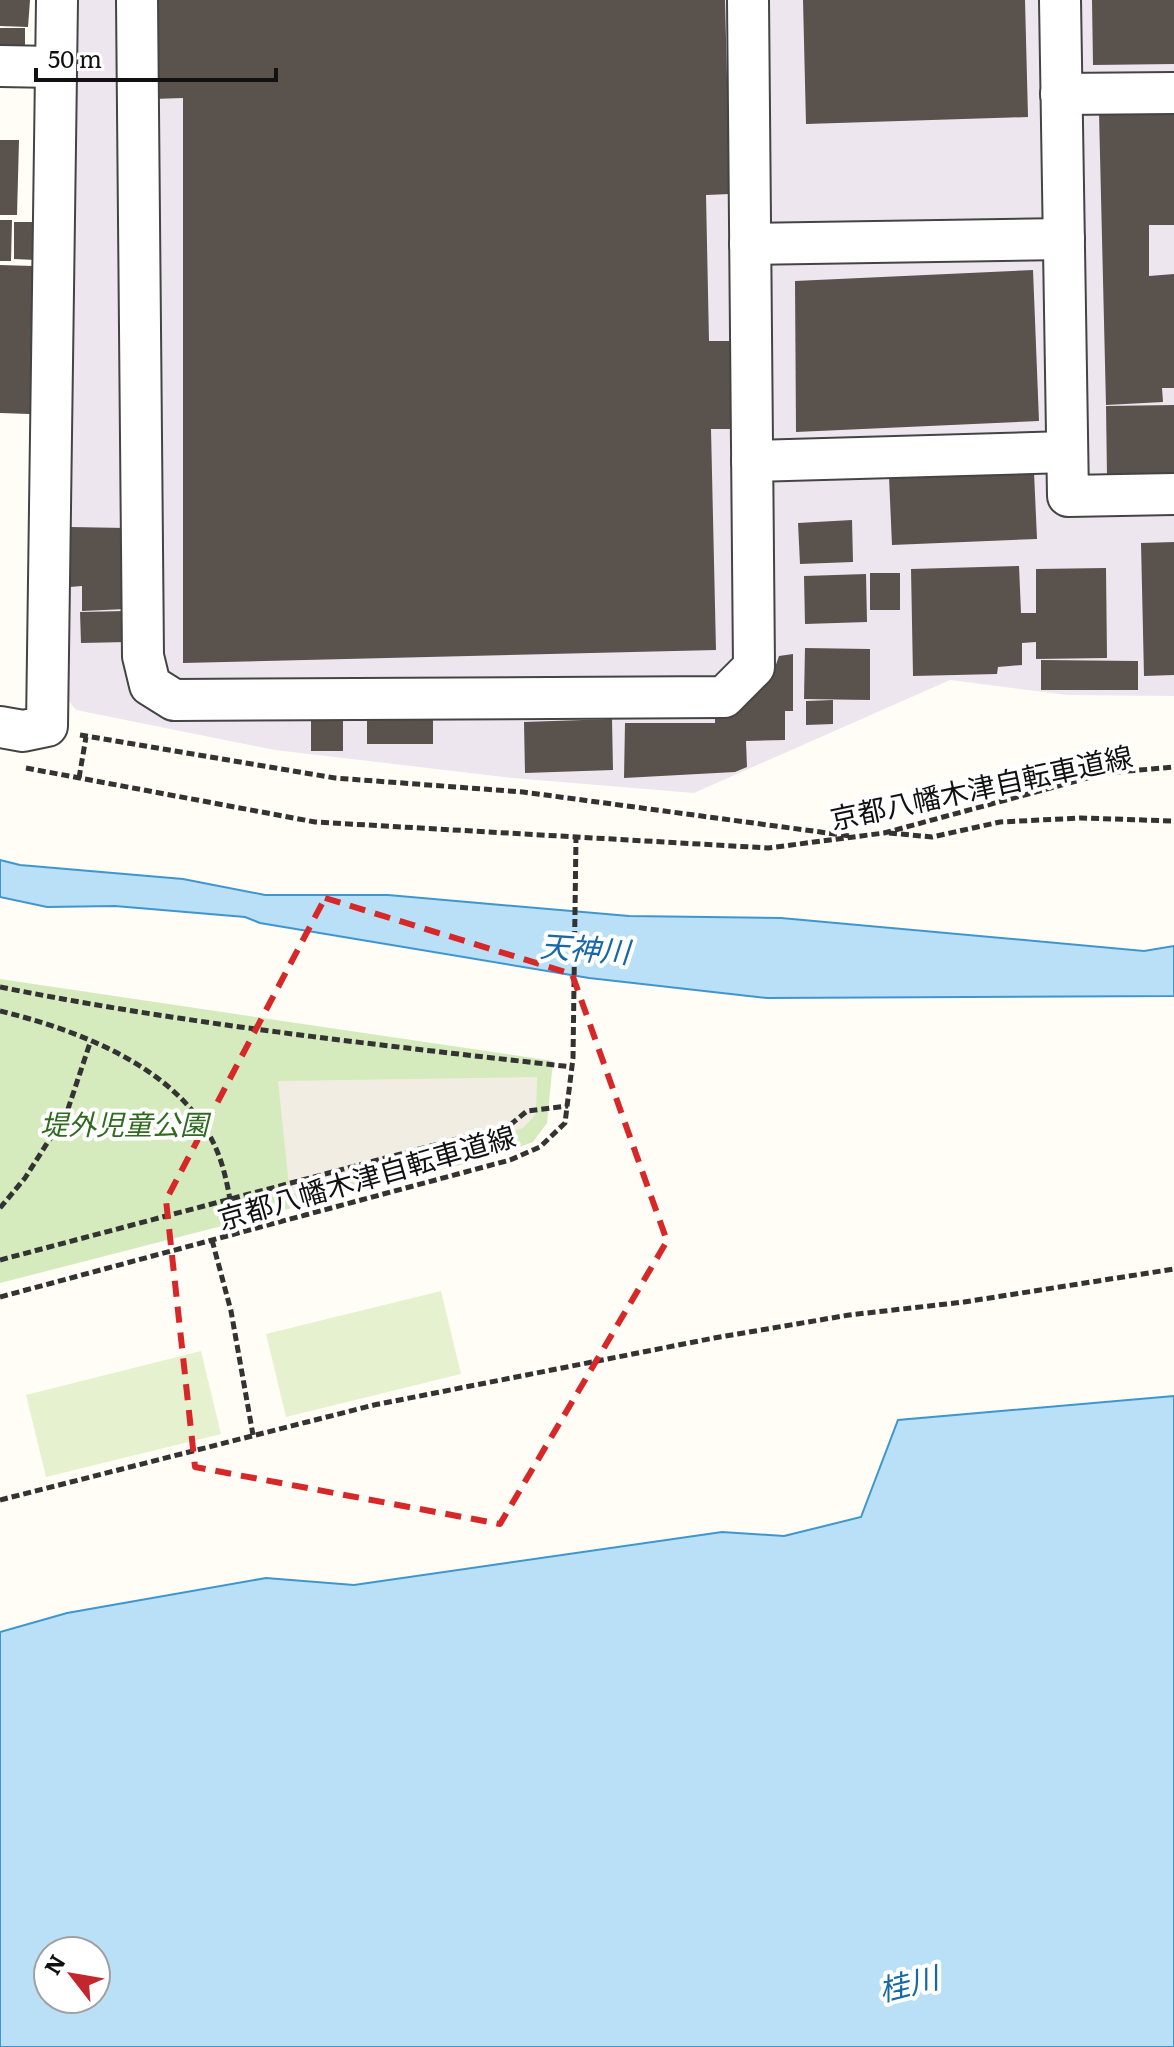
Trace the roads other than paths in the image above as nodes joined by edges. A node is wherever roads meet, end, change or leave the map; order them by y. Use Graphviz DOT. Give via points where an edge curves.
graph roads {
  1 [pos="57,0"];
  2 [pos="137,0"];
  3 [pos="748,0"];
  4 [pos="1060,0"];
  5 [pos="0,66"];
  6 [pos="55,67"];
  7 [pos="1174,93"];
  8 [pos="1061,94"];
  9 [pos="1064,239"];
  10 [pos="750,244"];
  11 [pos="1067,452"];
  12 [pos="752,461"];
  13 [pos="1174,494"];
  14 [pos="0,727"];
  1 -- 6 [label="street"];
  2 -- 12 [label="street" via="143,656 150,685 174,700 724,697 754,667"];
  3 -- 10 [label="street"];
  4 -- 8 [label="street"];
  5 -- 6 [label="street"];
  6 -- 14 [label="street" via="47,726 23,731"];
  7 -- 8 [label="street"];
  8 -- 9 [label="street"];
  9 -- 10 [label="street"];
  9 -- 11 [label="street"];
  10 -- 12 [label="street"];
  11 -- 12 [label="street"];
  11 -- 13 [label="street" via="1068,496"];
}
